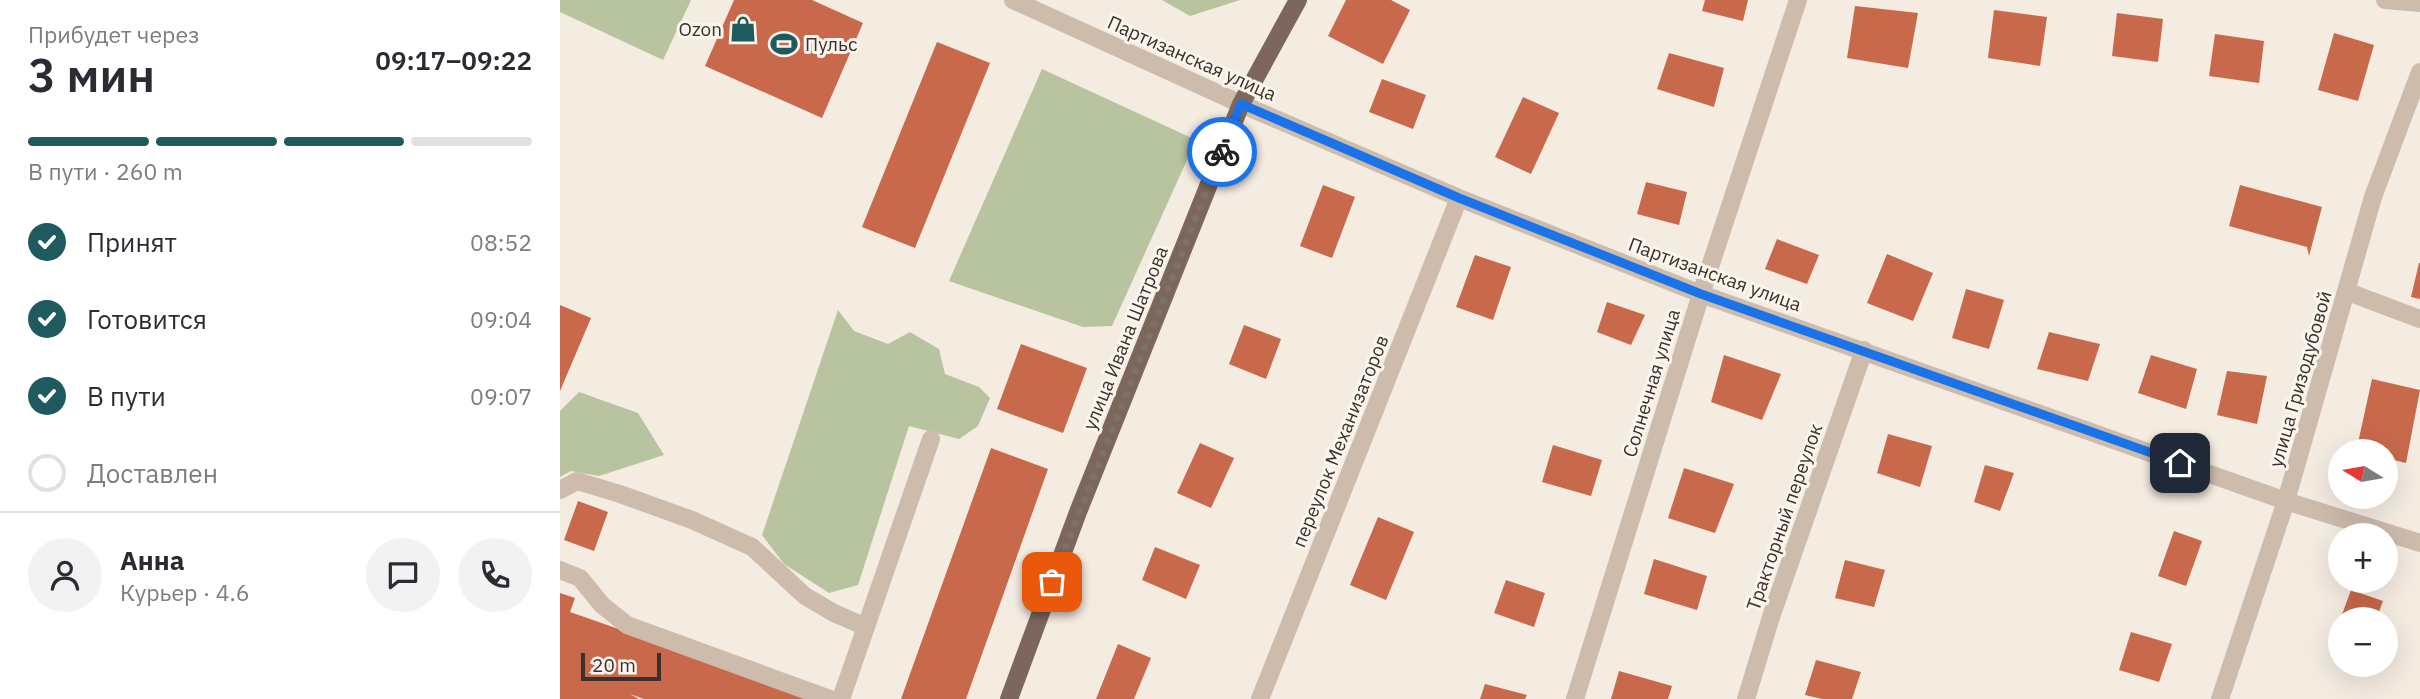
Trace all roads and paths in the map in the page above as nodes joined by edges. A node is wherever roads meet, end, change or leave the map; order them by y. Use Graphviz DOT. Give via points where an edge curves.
graph roads {
  1 [pos="1013,0"];
  2 [pos="1298,0"];
  3 [pos="1798,0"];
  4 [pos="2385,0"];
  5 [pos="2420,3"];
  6 [pos="2420,72"];
  7 [pos="1241,104"];
  8 [pos="1459,198"];
  9 [pos="2348,292"];
  10 [pos="1701,294"];
  11 [pos="2420,319"];
  12 [pos="1864,350"];
  13 [pos="931,439"];
  14 [pos="560,490"];
  15 [pos="2286,500"];
  16 [pos="2420,543"];
  17 [pos="560,570"];
  18 [pos="866,627"];
  19 [pos="830,699"];
  20 [pos="841,699"];
  21 [pos="1009,699"];
  22 [pos="1260,699"];
  23 [pos="1575,699"];
  24 [pos="1746,699"];
  25 [pos="2220,699"];
  1 -- 7 [label="street, Партизанская улица"];
  2 -- 7 [label="main road, улица Ивана Шатрова"];
  3 -- 10 [label="street, Солнечная улица"];
  4 -- 5 [label="street"];
  6 -- 9 [label="street, улица Гризодубовой" via="2374,197"];
  7 -- 8 [label="street, Партизанская улица"];
  7 -- 21 [label="main road, улица Ивана Шатрова" via="1078,512"];
  8 -- 10 [label="street, Партизанская улица"];
  8 -- 22 [label="street, переулок Механизаторов"];
  9 -- 11 [label="street"];
  9 -- 15 [label="street, улица Гризодубовой"];
  10 -- 12 [label="street, Партизанская улица"];
  10 -- 23 [label="street, Солнечная улица"];
  12 -- 15 [label="street, Партизанская улица"];
  12 -- 24 [label="street, Тракторный переулок"];
  13 -- 18 [label="street"];
  14 -- 18 [label="street" via="576,481 692,520 752,547 806,596"];
  15 -- 16 [label="street, Партизанская улица"];
  15 -- 25 [label="street, улица Гризодубовой"];
  17 -- 19 [label="street" via="580,578 602,605 627,625"];
  18 -- 20 [label="street"];
}
